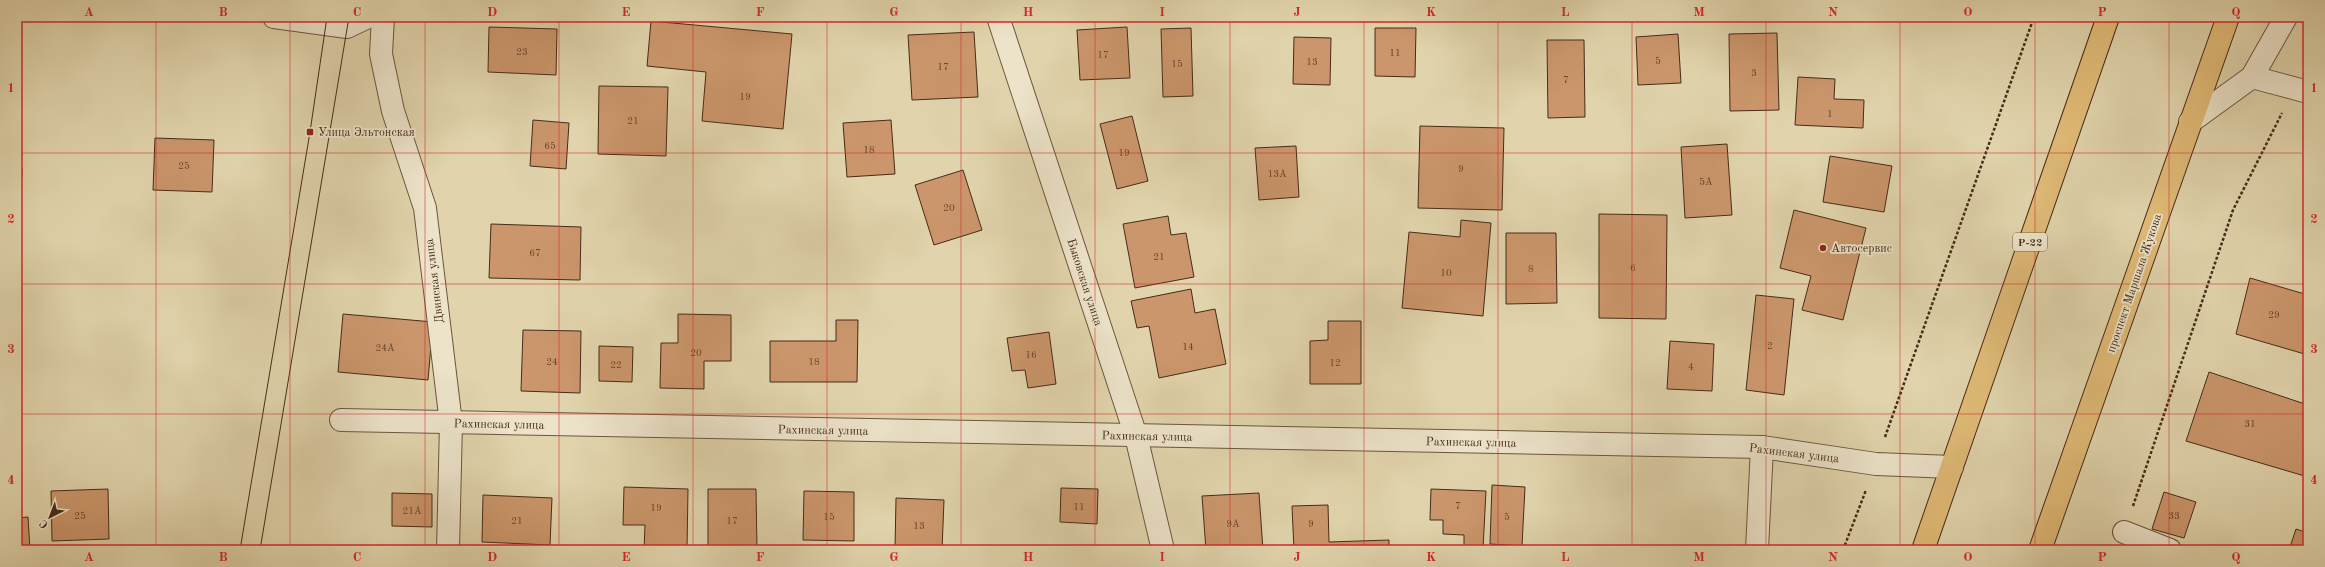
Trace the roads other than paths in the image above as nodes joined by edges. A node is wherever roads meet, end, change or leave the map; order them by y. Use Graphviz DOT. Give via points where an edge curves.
graph roads {
  1 [pos="274,17"];
  2 [pos="368,17"];
  3 [pos="383,17"];
  4 [pos="998,17"];
  5 [pos="2108,17"];
  6 [pos="2228,17"];
  7 [pos="2286,17"];
  8 [pos="2252,76"];
  9 [pos="2301,90"];
  10 [pos="2190,122"];
  11 [pos="341,420"];
  12 [pos="451,424"];
  13 [pos="1136,436"];
  14 [pos="1762,447"];
  15 [pos="1952,467"];
  16 [pos="2124,532"];
  17 [pos="448,550"];
  18 [pos="1163,550"];
  19 [pos="1757,550"];
  20 [pos="1923,550"];
  21 [pos="2040,550"];
  22 [pos="2170,550"];
  1 -- 2 [label="street" via="347,27"];
  3 -- 12 [label="street, Двинская улица" via="381,54 393,111 425,208"];
  4 -- 13 [label="street, Быковская улица"];
  5 -- 15 [label="highway, Р-22"];
  6 -- 10 [label="highway, проспект Маршала Жукова"];
  7 -- 8 [label="street"];
  8 -- 9 [label="street"];
  8 -- 10 [label="street"];
  10 -- 21 [label="highway, проспект Маршала Жукова"];
  11 -- 12 [label="street, Рахинская улица"];
  12 -- 13 [label="street, Рахинская улица"];
  12 -- 17 [label="street, Двинская улица"];
  13 -- 14 [label="street, Рахинская улица"];
  13 -- 18 [label="street, Быковская улица"];
  14 -- 15 [label="street, Рахинская улица" via="1876,464"];
  14 -- 19 [label="street"];
  15 -- 20 [label="highway, Р-22"];
  16 -- 22 [label="street"];
}
